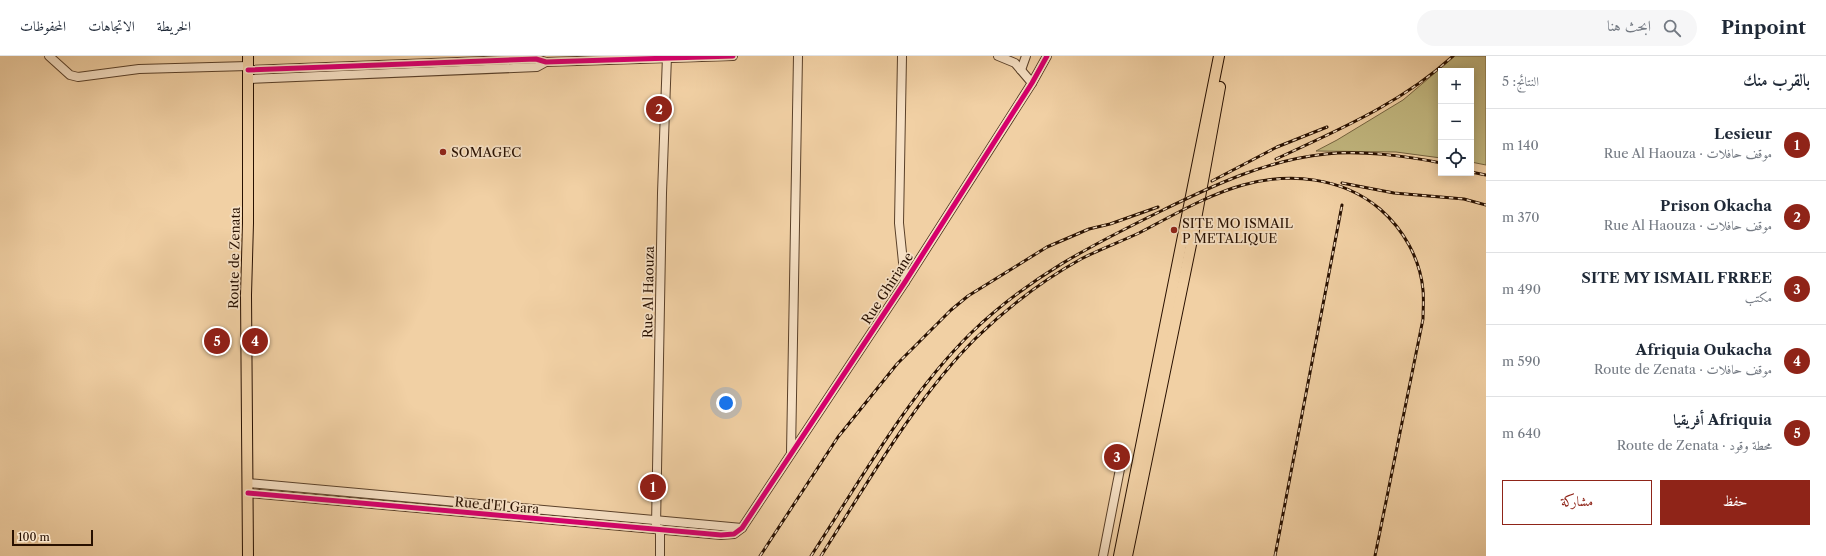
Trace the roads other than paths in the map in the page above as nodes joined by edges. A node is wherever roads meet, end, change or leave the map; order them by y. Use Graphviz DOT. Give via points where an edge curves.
graph roads {
  1 [pos="49,56"];
  2 [pos="734,56"];
  3 [pos="798,56"];
  4 [pos="902,56"];
  5 [pos="998,56"];
  6 [pos="1026,56"];
  7 [pos="1047,56"];
  8 [pos="1219,56"];
  9 [pos="1225,56"];
  10 [pos="667,57"];
  11 [pos="248,66"];
  12 [pos="1021,70"];
  13 [pos="1032,83"];
  14 [pos="905,282"];
  15 [pos="791,454"];
  16 [pos="1120,469"];
  17 [pos="248,488"];
  18 [pos="379,496"];
  19 [pos="379,505"];
  20 [pos="657,526"];
  21 [pos="742,528"];
  22 [pos="248,556"];
  23 [pos="660,556"];
  24 [pos="1103,556"];
  25 [pos="1119,556"];
  26 [pos="1127,556"];
  1 -- 11 [label="street" via="70,75 78,77 139,69 221,64"];
  2 -- 10 [label="street"];
  3 -- 15 [label="street"];
  4 -- 14 [label="street" via="899,223"];
  5 -- 12 [label="street" via="1012,61"];
  6 -- 12 [label="street"];
  7 -- 13 [label="street, Rue Ghiriane"];
  8 -- 25 [label="main road"];
  9 -- 26 [label="main road" via="1194,230"];
  10 -- 11 [label="street" via="546,62 536,59"];
  10 -- 20 [label="street, Rue Al Haouza"];
  11 -- 17 [label="main road, Route de Zenata"];
  12 -- 13 [label="street"];
  13 -- 14 [label="street, Rue Ghiriane"];
  14 -- 15 [label="street, Rue Ghiriane"];
  15 -- 21 [label="street, Rue Ghiriane"];
  16 -- 24 [label="street"];
  17 -- 18 [label="street, Rue d'El Gara"];
  17 -- 19 [label="street, Rue d'El Gara"];
  17 -- 22 [label="main road, Route de Zenata"];
  18 -- 19 [label="street"];
  18 -- 20 [label="street, Rue d'El Gara"];
  19 -- 20 [label="street, Rue d'El Gara"];
  20 -- 21 [label="street, Rue d'El Gara"];
  20 -- 23 [label="street, Rue Al Haouza"];
}
